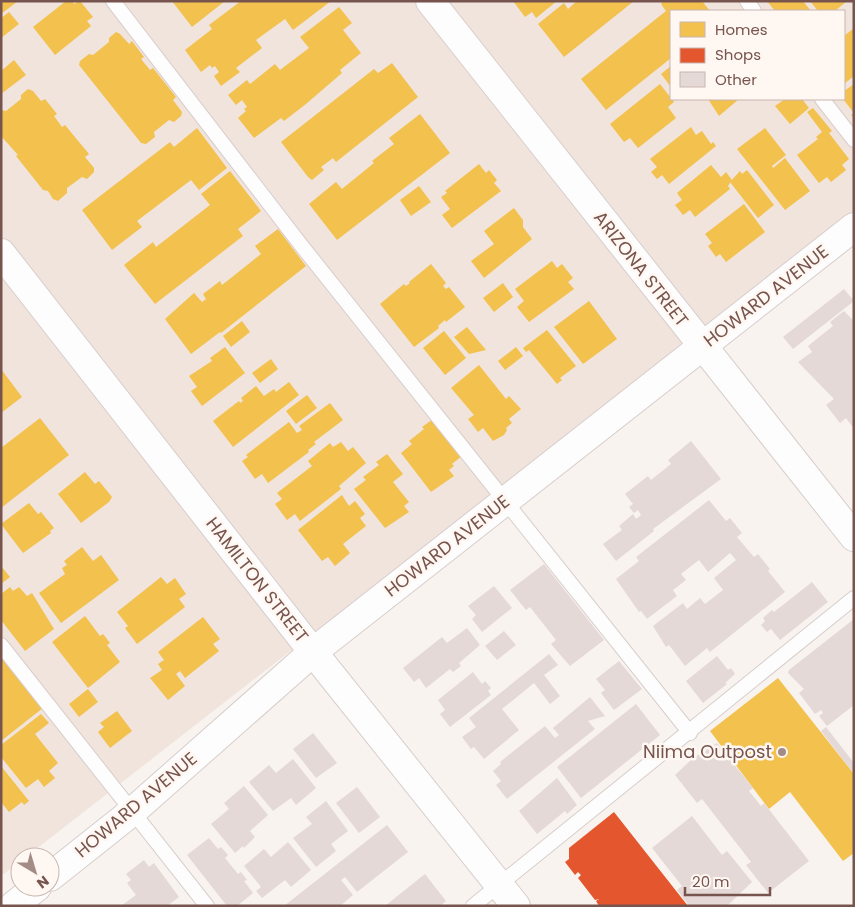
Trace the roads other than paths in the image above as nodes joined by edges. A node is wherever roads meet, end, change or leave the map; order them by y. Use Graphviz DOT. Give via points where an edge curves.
graph roads {
  1 [pos="113,1"];
  2 [pos="430,1"];
  3 [pos="823,100"];
  4 [pos="854,140"];
  5 [pos="854,227"];
  6 [pos="1,252"];
  7 [pos="702,347"];
  8 [pos="505,501"];
  9 [pos="854,537"];
  10 [pos="854,598"];
  11 [pos="1,645"];
  12 [pos="313,652"];
  13 [pos="690,733"];
  14 [pos="133,811"];
  15 [pos="60,869"];
  16 [pos="499,884"];
  17 [pos="24,897"];
  18 [pos="13,906"];
  19 [pos="207,906"];
  20 [pos="473,906"];
  21 [pos="516,906"];
  1 -- 8 [label="lane"];
  2 -- 7 [label="street, ARIZONA STREET"];
  3 -- 4 [label="lane"];
  5 -- 7 [label="street, HOWARD AVENUE"];
  6 -- 12 [label="street, HAMILTON STREET"];
  7 -- 8 [label="street, HOWARD AVENUE"];
  7 -- 9 [label="street, ARIZONA STREET"];
  8 -- 12 [label="street, HOWARD AVENUE"];
  8 -- 13 [label="lane"];
  10 -- 13 [label="lane"];
  11 -- 14 [label="lane"];
  12 -- 14 [label="street, HOWARD AVENUE"];
  12 -- 16 [label="street, HAMILTON STREET"];
  13 -- 16 [label="lane"];
  14 -- 15 [label="street, HOWARD AVENUE"];
  14 -- 19 [label="lane"];
  16 -- 20 [label="lane"];
  16 -- 21 [label="street, HAMILTON STREET"];
  17 -- 18 [label="street"];
}
